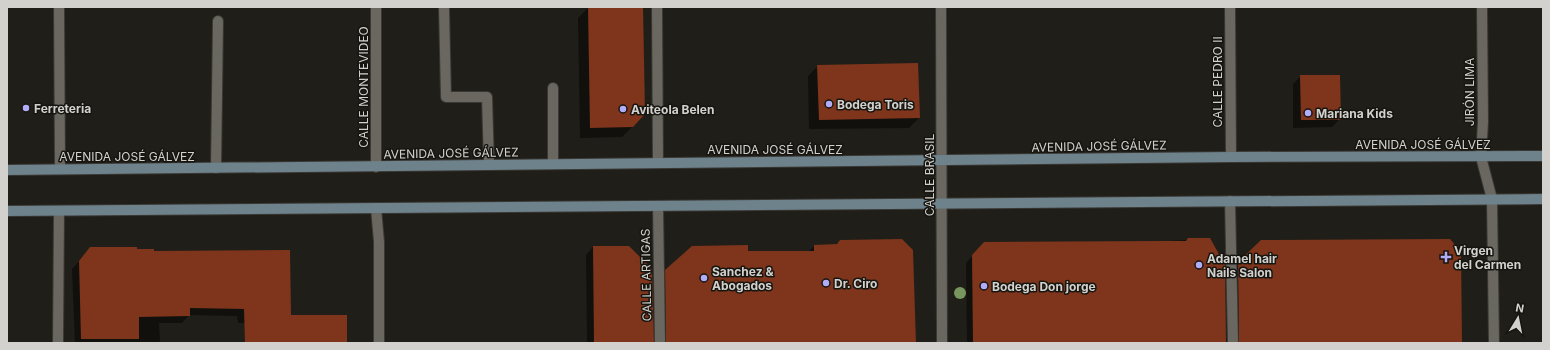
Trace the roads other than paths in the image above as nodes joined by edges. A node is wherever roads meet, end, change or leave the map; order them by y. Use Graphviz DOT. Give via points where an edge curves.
graph roads {
  1 [pos="59,7"];
  2 [pos="376,7"];
  3 [pos="444,7"];
  4 [pos="657,7"];
  5 [pos="941,7"];
  6 [pos="1230,7"];
  7 [pos="1482,7"];
  8 [pos="218,21"];
  9 [pos="553,88"];
  10 [pos="1543,156"];
  11 [pos="1231,157"];
  12 [pos="1481,157"];
  13 [pos="942,161"];
  14 [pos="658,163"];
  15 [pos="553,164"];
  16 [pos="489,165"];
  17 [pos="376,167"];
  18 [pos="216,168"];
  19 [pos="60,169"];
  20 [pos="7,170"];
  21 [pos="1492,199"];
  22 [pos="1543,199"];
  23 [pos="1230,201"];
  24 [pos="942,204"];
  25 [pos="658,206"];
  26 [pos="376,208"];
  27 [pos="7,211"];
  28 [pos="59,211"];
  29 [pos="58,343"];
  30 [pos="379,343"];
  31 [pos="660,343"];
  32 [pos="942,343"];
  33 [pos="1233,343"];
  34 [pos="1494,343"];
  1 -- 19 [label="street"];
  2 -- 17 [label="street, CALLE MONTEVIDEO"];
  3 -- 16 [label="street" via="446,97 487,97"];
  4 -- 14 [label="street"];
  5 -- 13 [label="street, CALLE BRASIL"];
  6 -- 11 [label="street, CALLE PEDRO II"];
  7 -- 12 [label="street, JIRÓN LIMA"];
  8 -- 18 [label="street"];
  9 -- 15 [label="street"];
  10 -- 12 [label="main road, AVENIDA JOSÉ GÁLVEZ"];
  11 -- 12 [label="main road, AVENIDA JOSÉ GÁLVEZ"];
  11 -- 13 [label="main road, AVENIDA JOSÉ GÁLVEZ"];
  12 -- 21 [label="street, JIRÓN LIMA"];
  13 -- 14 [label="main road, AVENIDA JOSÉ GÁLVEZ"];
  13 -- 24 [label="street, CALLE BRASIL"];
  14 -- 15 [label="main road, AVENIDA JOSÉ GÁLVEZ"];
  15 -- 16 [label="main road, AVENIDA JOSÉ GÁLVEZ"];
  16 -- 17 [label="main road, AVENIDA JOSÉ GÁLVEZ"];
  17 -- 18 [label="main road, AVENIDA JOSÉ GÁLVEZ"];
  18 -- 19 [label="main road, AVENIDA JOSÉ GÁLVEZ"];
  19 -- 20 [label="main road, AVENIDA JOSÉ GÁLVEZ"];
  21 -- 22 [label="main road"];
  21 -- 23 [label="main road"];
  21 -- 34 [label="street, JIRÓN LIMA"];
  23 -- 24 [label="main road"];
  23 -- 33 [label="street"];
  24 -- 25 [label="main road"];
  24 -- 32 [label="street, CALLE BRASIL"];
  25 -- 26 [label="main road"];
  25 -- 31 [label="street, CALLE ARTIGAS"];
  26 -- 28 [label="main road"];
  26 -- 30 [label="street" via="379,242"];
  27 -- 28 [label="main road"];
  28 -- 29 [label="street"];
}
